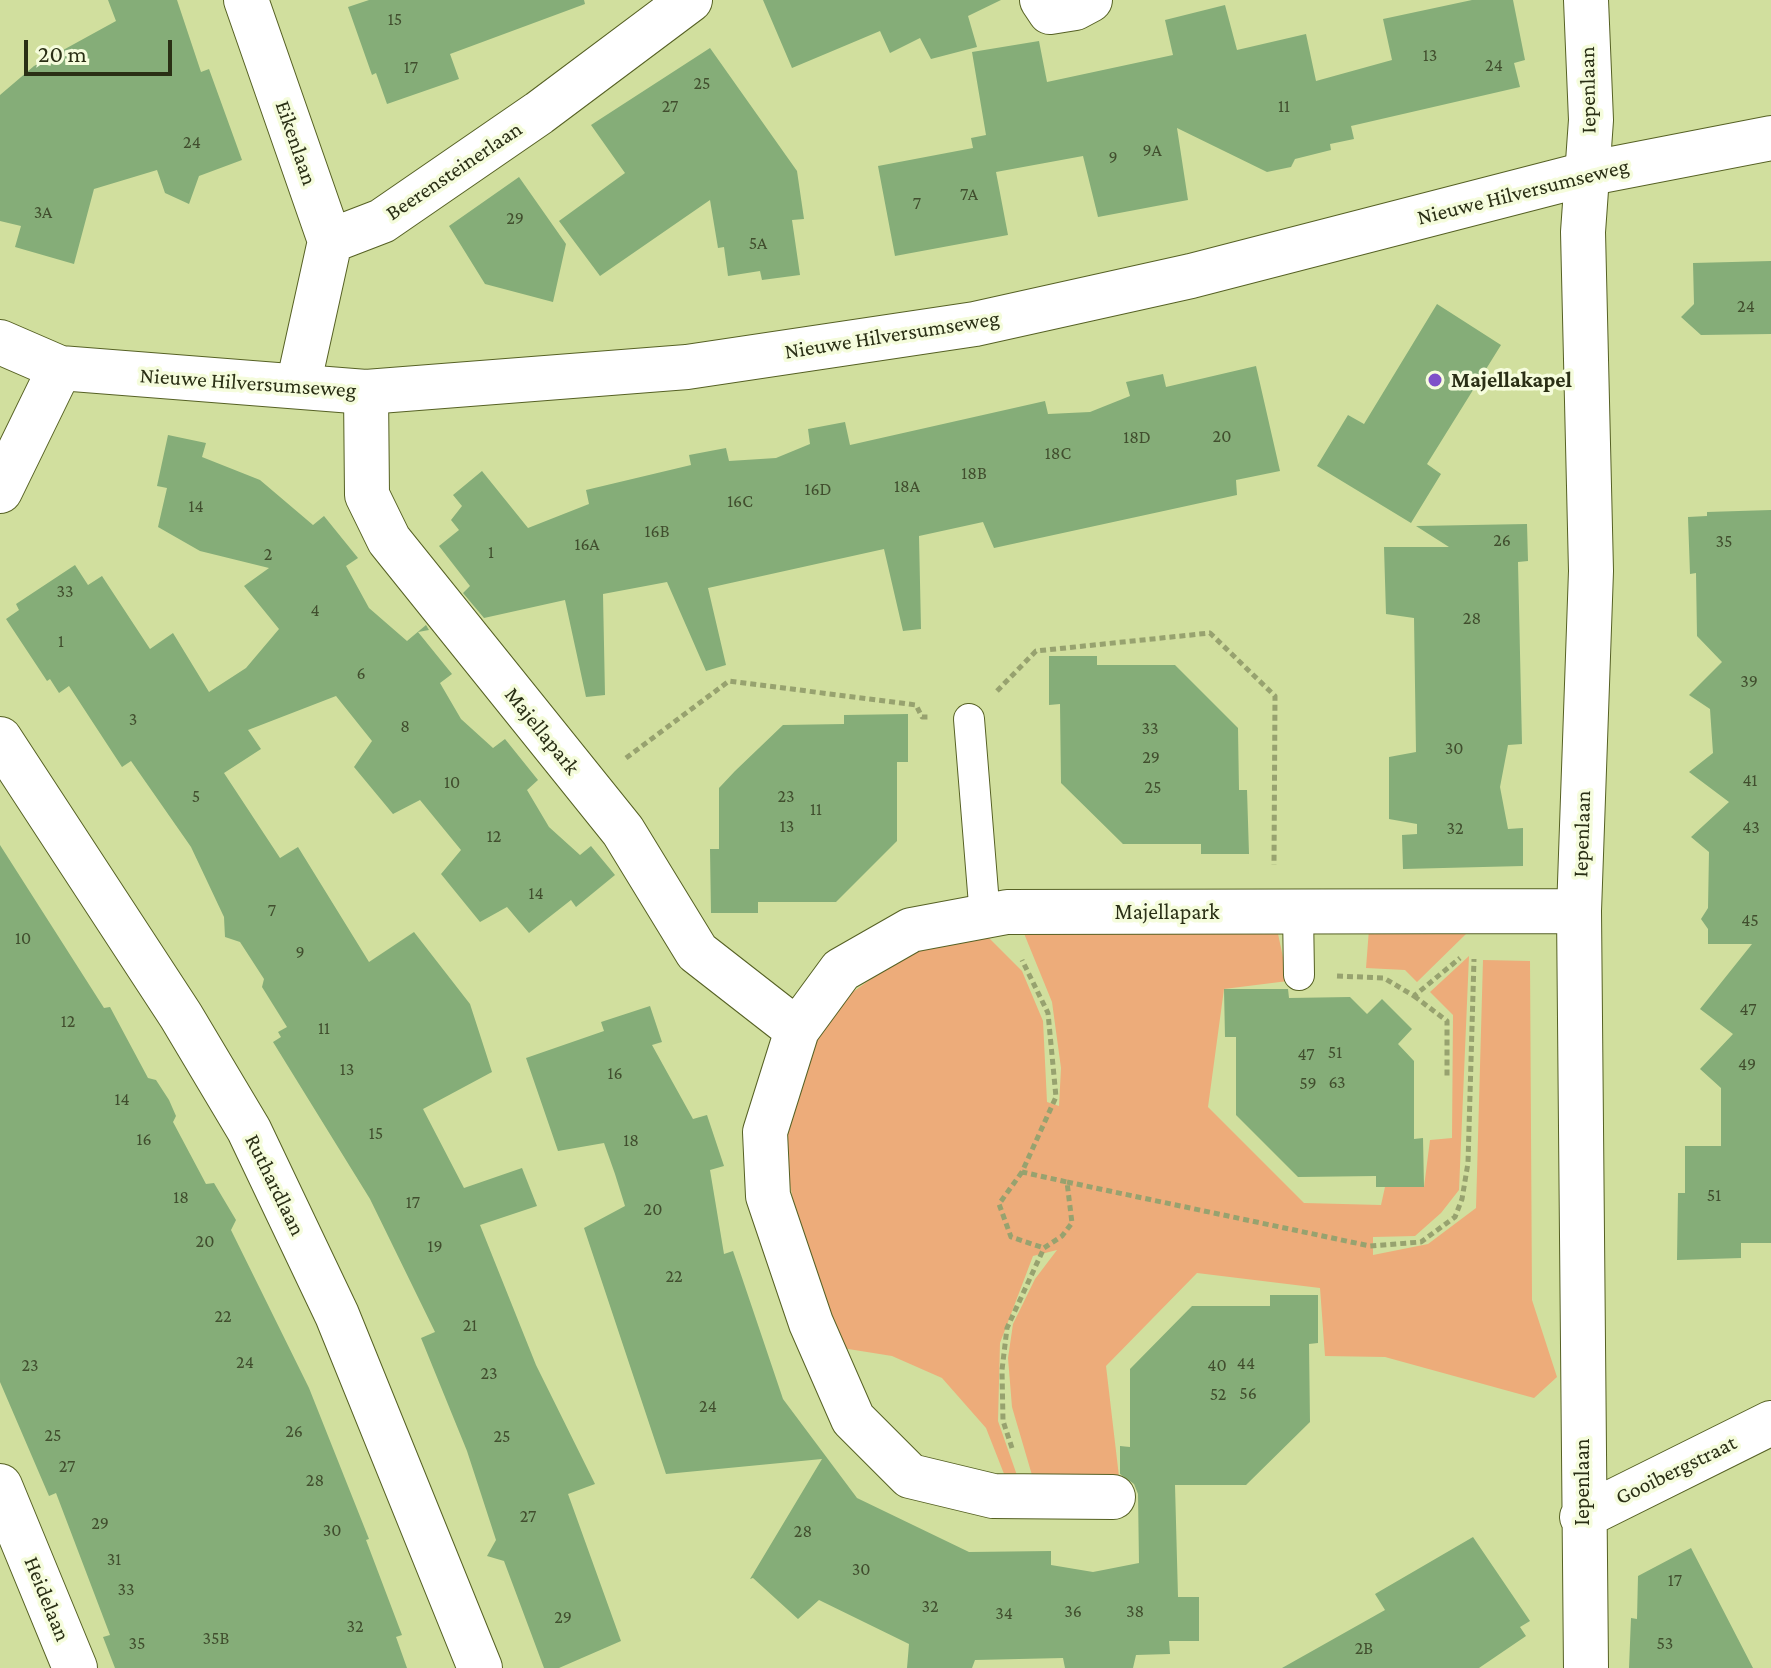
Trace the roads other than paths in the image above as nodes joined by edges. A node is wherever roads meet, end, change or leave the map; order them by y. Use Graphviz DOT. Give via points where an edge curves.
graph roads {
  1 [pos="246,0"];
  2 [pos="690,0"];
  3 [pos="1042,0"];
  4 [pos="1090,0"];
  5 [pos="1586,0"];
  6 [pos="1771,138"];
  7 [pos="1586,174"];
  8 [pos="330,241"];
  9 [pos="0,342"];
  10 [pos="60,368"];
  11 [pos="298,386"];
  12 [pos="366,392"];
  13 [pos="0,491"];
  14 [pos="969,719"];
  15 [pos="0,739"];
  16 [pos="1579,911"];
  17 [pos="1298,912"];
  18 [pos="985,917"];
  19 [pos="1299,975"];
  20 [pos="797,1030"];
  21 [pos="1771,1423"];
  22 [pos="0,1486"];
  23 [pos="1113,1497"];
  24 [pos="1582,1517"];
  25 [pos="75,1668"];
  26 [pos="480,1668"];
  27 [pos="1586,1668"];
  1 -- 8 [label="street, Eikenlaan"];
  2 -- 8 [label="street, Beerensteinerlaan" via="382,221"];
  3 -- 4 [label="street" via="1050,12"];
  5 -- 7 [label="street, Iepenlaan" via="1591,120"];
  6 -- 7 [label="street, Nieuwe Hilversumseweg"];
  7 -- 12 [label="street, Nieuwe Hilversumseweg" via="1191,276 975,324 687,367"];
  7 -- 16 [label="street, Iepenlaan" via="1591,571"];
  8 -- 11 [label="street"];
  9 -- 10 [label="street, Nieuwe Hilversumseweg"];
  10 -- 11 [label="street, Nieuwe Hilversumseweg"];
  10 -- 13 [label="street"];
  11 -- 12 [label="street, Nieuwe Hilversumseweg"];
  12 -- 20 [label="street, Majellapark" via="367,495 389,540 623,831 697,952"];
  14 -- 18 [label="lane"];
  15 -- 26 [label="street, Ruthardlaan" via="249,1130 337,1315"];
  16 -- 17 [label="street, Majellapark"];
  16 -- 24 [label="street, Iepenlaan"];
  17 -- 18 [label="street, Majellapark" via="1007,912"];
  17 -- 19 [label="lane"];
  18 -- 20 [label="street, Majellapark" via="911,930 841,970"];
  20 -- 23 [label="street, Majellapark" via="765,1132 768,1196 811,1323 853,1419 910,1476 993,1496"];
  21 -- 24 [label="street, Gooibergstraat"];
  22 -- 25 [label="street, Heidelaan"];
  24 -- 27 [label="street, Iepenlaan"];
}
